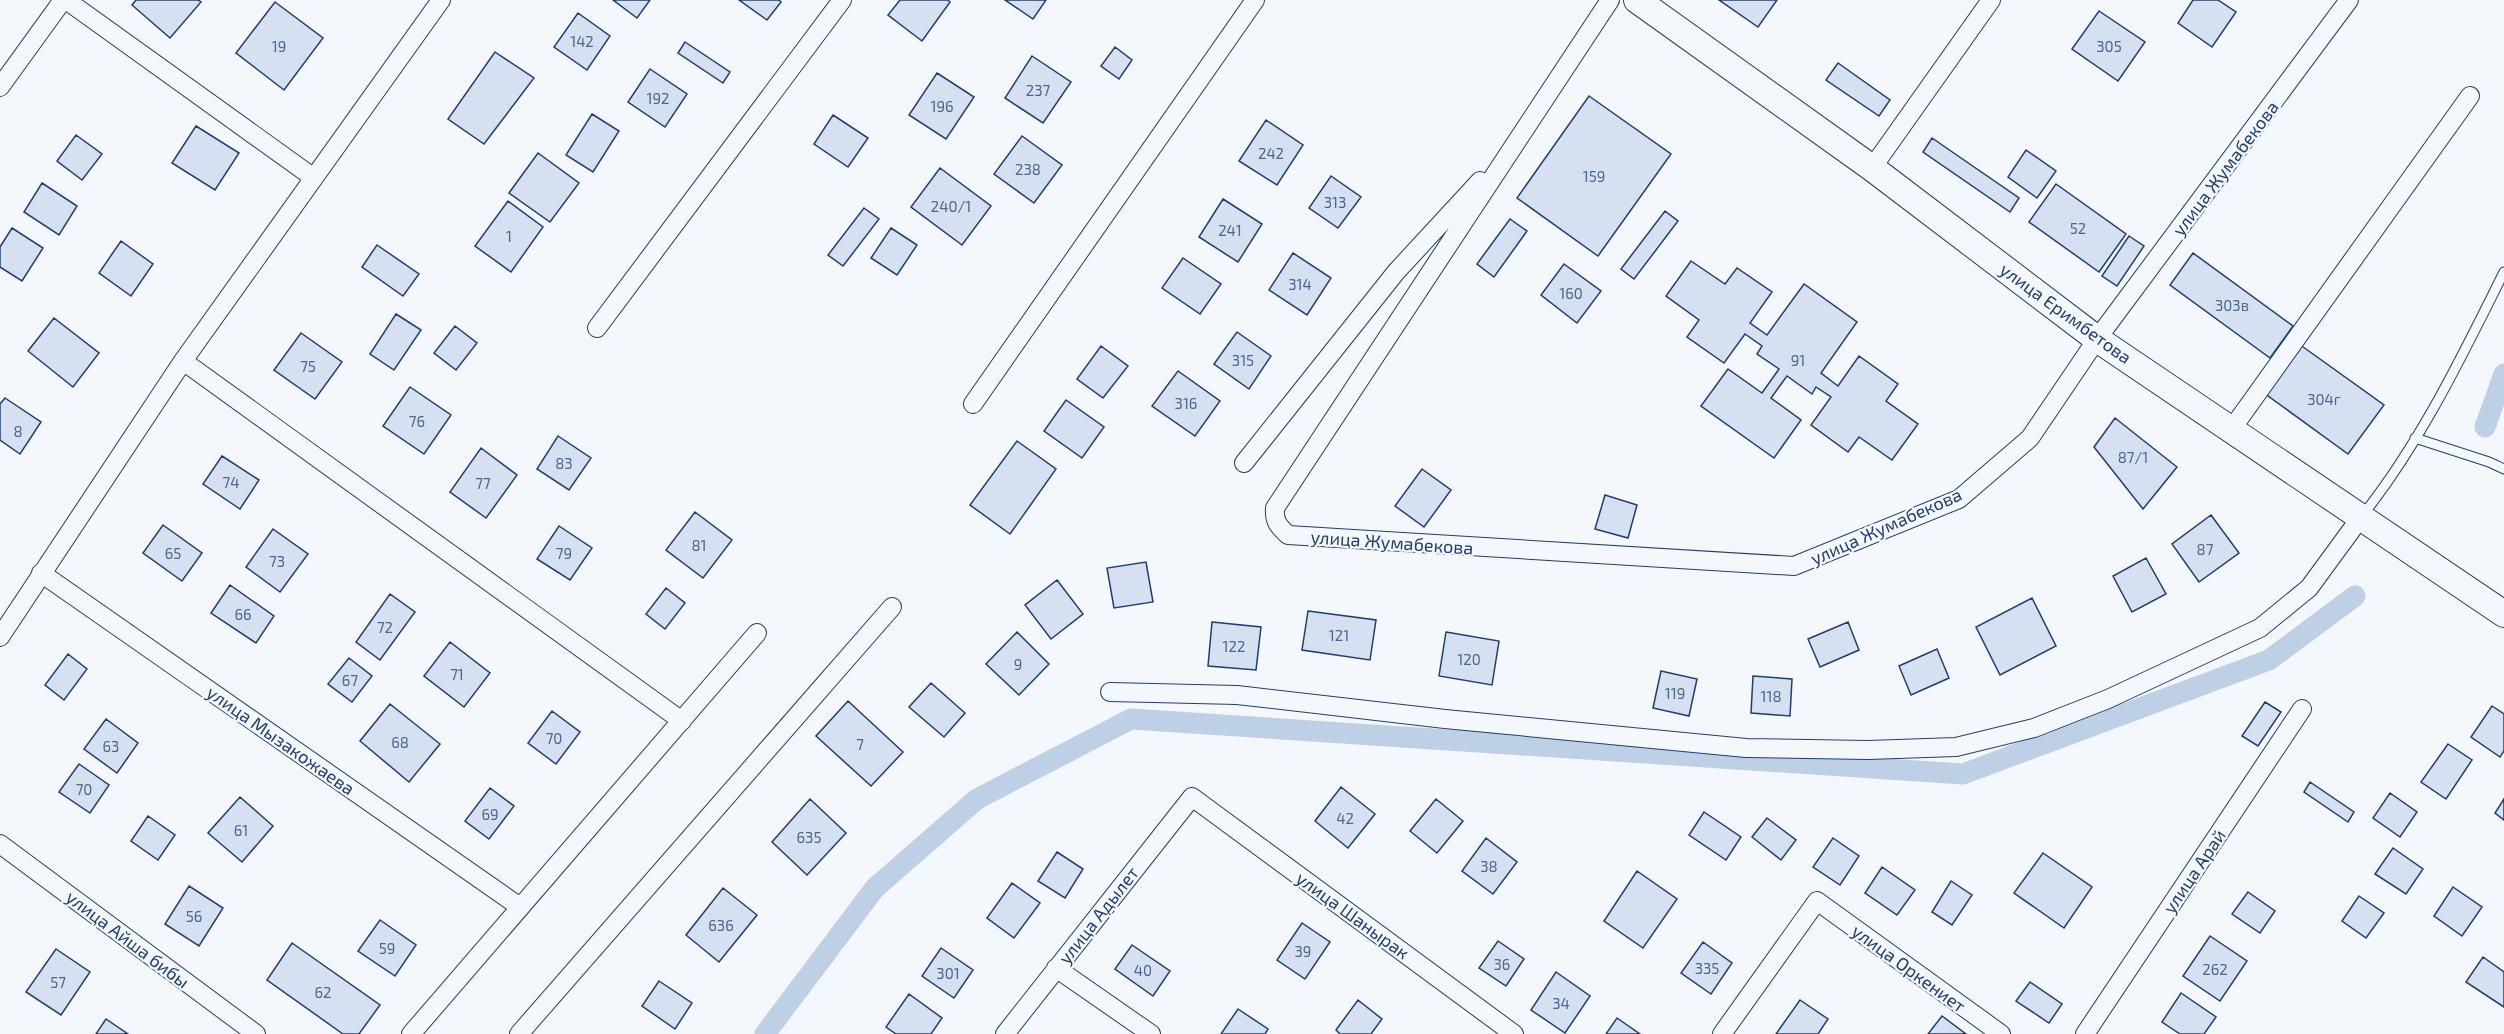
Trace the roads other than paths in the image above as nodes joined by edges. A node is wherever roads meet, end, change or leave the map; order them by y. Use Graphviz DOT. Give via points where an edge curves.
graph roads {
  1 [pos="65,0"];
  2 [pos="441,0"];
  3 [pos="842,0"];
  4 [pos="1255,0"];
  5 [pos="1610,0"];
  6 [pos="1637,0"];
  7 [pos="1991,0"];
  8 [pos="2349,0"];
  9 [pos="0,87"];
  10 [pos="2470,96"];
  11 [pos="1516,142"];
  12 [pos="1872,168"];
  13 [pos="314,178"];
  14 [pos="2504,272"];
  15 [pos="597,328"];
  16 [pos="2097,339"];
  17 [pos="183,361"];
  18 [pos="973,404"];
  19 [pos="2232,429"];
  20 [pos="2415,438"];
  21 [pos="1244,464"];
  22 [pos="2504,469"];
  23 [pos="2361,517"];
  24 [pos="41,573"];
  25 [pos="892,607"];
  26 [pos="2504,614"];
  27 [pos="757,633"];
  28 [pos="0,637"];
  29 [pos="1110,692"];
  30 [pos="2302,709"];
  31 [pos="682,721"];
  32 [pos="1192,796"];
  33 [pos="0,844"];
  34 [pos="520,907"];
  35 [pos="1056,968"];
  36 [pos="256,1034"];
  37 [pos="411,1034"];
  38 [pos="519,1034"];
  39 [pos="1005,1034"];
  40 [pos="1151,1034"];
  41 [pos="1514,1034"];
  42 [pos="1722,1034"];
  43 [pos="2001,1034"];
  44 [pos="2085,1034"];
  1 -- 9 [label="street"];
  1 -- 13 [label="street"];
  2 -- 13 [label="street"];
  3 -- 15 [label="street"];
  4 -- 18 [label="street"];
  5 -- 11 [label="street"];
  6 -- 12 [label="main road, улица Еримбетова"];
  7 -- 12 [label="street"];
  8 -- 16 [label="street, улица Жумабекова"];
  10 -- 19 [label="street"];
  11 -- 16 [label="street, улица Жумабекова" via="1275,508 1278,526 1288,535 1794,566 1959,498 2030,438"];
  11 -- 21 [label="street" via="1396,272"];
  12 -- 16 [label="main road, улица Еримбетова"];
  13 -- 17 [label="street"];
  14 -- 20 [label="lane" via="2444,392"];
  16 -- 19 [label="main road, улица Еримбетова"];
  17 -- 24 [label="street"];
  17 -- 31 [label="street"];
  19 -- 23 [label="main road, улица Еримбетова"];
  20 -- 22 [label="lane"];
  20 -- 23 [label="lane"];
  23 -- 26 [label="main road, улица Еримбетова"];
  23 -- 29 [label="street" via="2309,588 2260,628 2034,728 1956,747 1746,748 1237,695"];
  24 -- 28 [label="street"];
  24 -- 34 [label="street, улица Мызакожаева"];
  25 -- 38 [label="street"];
  27 -- 31 [label="street"];
  30 -- 44 [label="street, улица Арай"];
  31 -- 34 [label="street"];
  32 -- 35 [label="street, улица Адылет"];
  32 -- 41 [label="street, улица Шанырак"];
  33 -- 36 [label="street, улица Айша бибы"];
  34 -- 37 [label="street"];
  35 -- 39 [label="street, улица Адылет"];
  35 -- 40 [label="street"];
  42 -- 43 [label="street, улица Оркениет" via="1817,901"];
}
